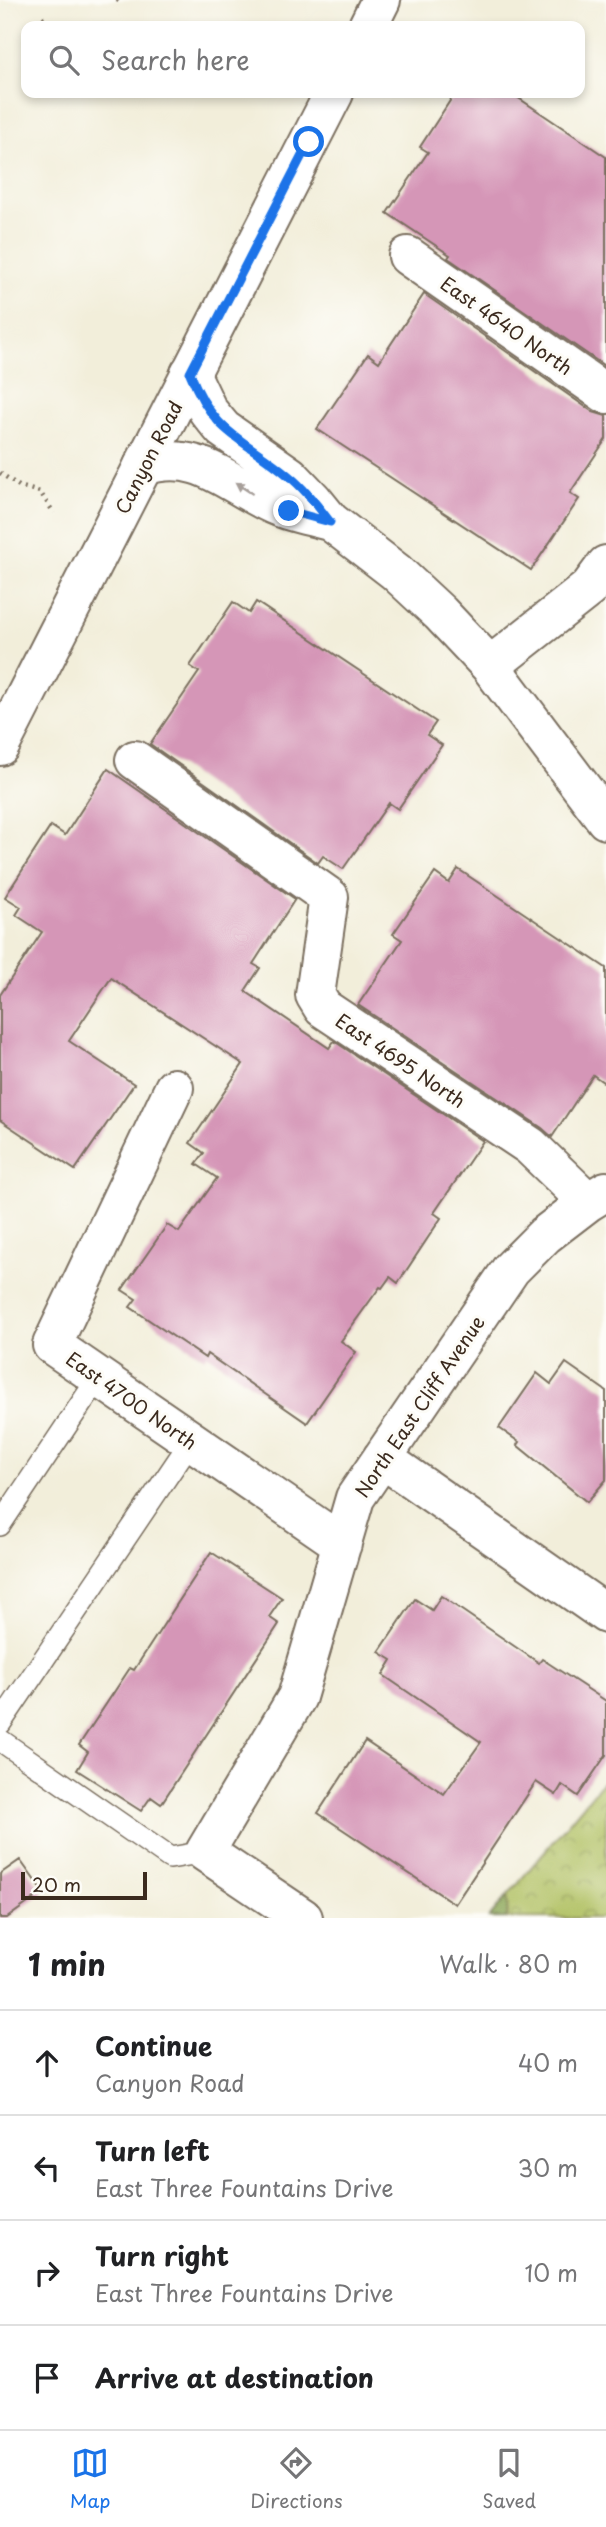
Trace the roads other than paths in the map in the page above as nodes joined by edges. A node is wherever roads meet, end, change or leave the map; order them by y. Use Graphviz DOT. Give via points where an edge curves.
graph roads {
  1 [pos="381,0"];
  2 [pos="370,21"];
  3 [pos="331,98"];
  4 [pos="408,256"];
  5 [pos="190,373"];
  6 [pos="606,394"];
  7 [pos="143,466"];
  8 [pos="330,522"];
  9 [pos="606,565"];
  10 [pos="489,666"];
  11 [pos="0,746"];
  12 [pos="135,760"];
  13 [pos="606,820"];
  14 [pos="174,1088"];
  15 [pos="597,1197"];
  16 [pos="99,1377"];
  17 [pos="191,1441"];
  18 [pos="383,1458"];
  19 [pos="0,1525"];
  20 [pos="342,1544"];
  21 [pos="606,1614"];
  22 [pos="0,1724"];
  23 [pos="0,1740"];
  24 [pos="205,1852"];
  25 [pos="303,1918"];
  1 -- 2 [label="street"];
  3 -- 5 [label="street, Canyon Road"];
  4 -- 6 [label="street, East 4640 North"];
  5 -- 7 [label="street, Canyon Road"];
  5 -- 8 [label="street" via="198,396 223,429 290,476"];
  8 -- 7 [label="street, one-way" via="289,511 194,464 172,460"];
  7 -- 11 [label="street, Canyon Road"];
  8 -- 10 [label="street" via="396,572"];
  9 -- 10 [label="street" via="589,588"];
  10 -- 13 [label="street"];
  12 -- 15 [label="street, East 4695 North" via="329,897 315,995 323,1008 530,1146"];
  14 -- 16 [label="street, East 4700 North" via="52,1345"];
  15 -- 18 [label="street, North East Cliff Avenue" via="545,1235 511,1269"];
  16 -- 17 [label="street, East 4700 North"];
  16 -- 19 [label="lane"];
  17 -- 20 [label="street, East 4700 North"];
  17 -- 22 [label="lane"];
  18 -- 20 [label="street, North East Cliff Avenue" via="355,1497"];
  18 -- 21 [label="street"];
  20 -- 24 [label="street, North East Cliff Avenue" via="297,1696"];
  23 -- 24 [label="lane" via="170,1858"];
  24 -- 25 [label="street"];
}
